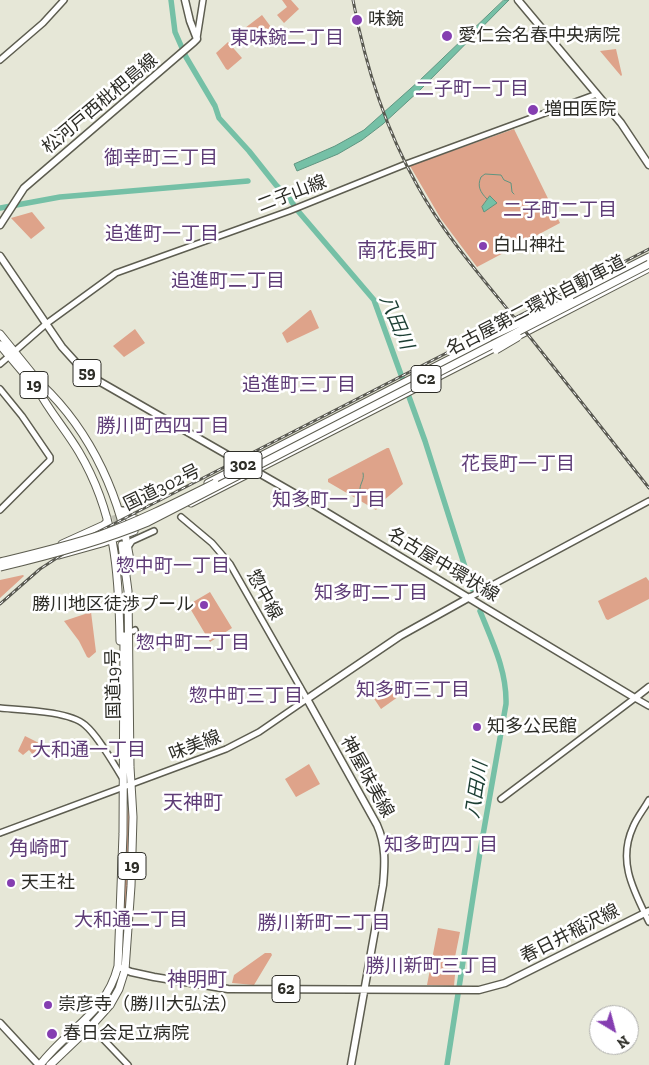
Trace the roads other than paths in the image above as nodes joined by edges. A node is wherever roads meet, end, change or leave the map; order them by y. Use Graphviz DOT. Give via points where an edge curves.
graph roads {
  1 [pos="64,0"];
  2 [pos="185,0"];
  3 [pos="203,0"];
  4 [pos="518,0"];
  5 [pos="195,41"];
  6 [pos="0,60"];
  7 [pos="597,94"];
  8 [pos="649,165"];
  9 [pos="0,224"];
  10 [pos="0,256"];
  11 [pos="649,258"];
  12 [pos="649,266"];
  13 [pos="557,309"];
  14 [pos="46,324"];
  15 [pos="0,334"];
  16 [pos="0,344"];
  17 [pos="11,353"];
  18 [pos="0,364"];
  19 [pos="39,386"];
  20 [pos="0,389"];
  21 [pos="362,403"];
  22 [pos="366,416"];
  23 [pos="244,465"];
  24 [pos="255,471"];
  25 [pos="156,494"];
  26 [pos="649,501"];
  27 [pos="0,510"];
  28 [pos="114,514"];
  29 [pos="182,517"];
  30 [pos="136,519"];
  31 [pos="154,531"];
  32 [pos="118,537"];
  33 [pos="102,543"];
  34 [pos="62,544"];
  35 [pos="0,560"];
  36 [pos="0,568"];
  37 [pos="470,598"];
  38 [pos="649,687"];
  39 [pos="127,688"];
  40 [pos="635,698"];
  41 [pos="307,699"];
  42 [pos="649,706"];
  43 [pos="0,708"];
  44 [pos="124,779"];
  45 [pos="132,785"];
  46 [pos="124,787"];
  47 [pos="501,799"];
  48 [pos="649,800"];
  49 [pos="0,832"];
  50 [pos="647,912"];
  51 [pos="649,922"];
  52 [pos="118,966"];
  53 [pos="125,970"];
  54 [pos="364,991"];
  55 [pos="88,1023"];
  56 [pos="0,1024"];
  57 [pos="40,1065"];
  58 [pos="50,1065"];
  59 [pos="128,1065"];
  60 [pos="351,1065"];
  1 -- 6 [label="street"];
  2 -- 5 [label="main road"];
  3 -- 5 [label="street"];
  4 -- 7 [label="main road"];
  5 -- 9 [label="main road, 松河戸西枇杷島線" via="24,188"];
  7 -- 8 [label="main road"];
  7 -- 14 [label="street, 二子山線" via="116,272"];
  10 -- 14 [label="main road, 名古屋中環状線 / 59"];
  11 -- 13 [label="highway, 名古屋第二環状自動車道 / C2, bridge"];
  11 -- 21 [label="highway, 国道302号 / 302"];
  12 -- 13 [label="highway, 名古屋第二環状自動車道 / C2, bridge"];
  12 -- 22 [label="highway"];
  13 -- 21 [label="highway, bridge" via="489,336"];
  13 -- 22 [label="highway, bridge" via="496,350"];
  13 -- 35 [label="highway, 名古屋第二環状自動車道 / C2, bridge" via="142,519 79,542"];
  13 -- 36 [label="highway, 名古屋第二環状自動車道 / C2, bridge" via="148,522 104,540"];
  14 -- 17 [label="street, 二子山線"];
  14 -- 23 [label="main road, 名古屋中環状線 / 59" via="72,359 97,380"];
  15 -- 17 [label="highway, 19"];
  16 -- 17 [label="highway, 19"];
  17 -- 18 [label="street, 二子山線"];
  17 -- 19 [label="highway, 19"];
  19 -- 28 [label="highway, 19" via="88,450 103,480"];
  19 -- 28 [label="highway" via="78,422 97,452 108,473"];
  20 -- 27 [label="street" via="50,457"];
  21 -- 23 [label="highway, 国道302号 / 302"];
  22 -- 24 [label="highway, 国道302号 / 302"];
  23 -- 24 [label="main road, 名古屋中環状線 / 59"];
  23 -- 30 [label="highway, 国道302号 / 302"];
  24 -- 32 [label="highway, 国道302号 / 302"];
  24 -- 37 [label="main road, 名古屋中環状線 / 59"];
  25 -- 28 [label="street"];
  26 -- 37 [label="street"];
  28 -- 30 [label="highway"];
  28 -- 32 [label="highway"];
  28 -- 32 [label="highway"];
  28 -- 34 [label="highway" via="106,524"];
  29 -- 41 [label="street, 惣中線" via="230,564"];
  30 -- 32 [label="highway, 国道302号 / 302"];
  31 -- 32 [label="street" via="132,540"];
  32 -- 33 [label="highway, 国道302号 / 302"];
  32 -- 33 [label="highway" via="109,544"];
  32 -- 34 [label="highway, 国道302号 / 302" via="80,539"];
  32 -- 39 [label="highway, 国道19号 / 19"];
  32 -- 39 [label="highway" via="119,641"];
  32 -- 39 [label="highway" via="131,579 134,630"];
  33 -- 36 [label="highway, 国道302号 / 302"];
  34 -- 35 [label="highway, 国道302号 / 302"];
  37 -- 40 [label="main road, 名古屋中環状線 / 59"];
  37 -- 41 [label="main road" via="400,636"];
  38 -- 40 [label="main road"];
  39 -- 44 [label="highway, 国道19号 / 19"];
  39 -- 45 [label="highway, 国道19号 / 19"];
  40 -- 42 [label="street"];
  40 -- 47 [label="street"];
  41 -- 45 [label="street, 味美線" via="246,740"];
  41 -- 54 [label="main road, 神屋味美線" via="377,825 384,848 383,885"];
  43 -- 44 [label="street" via="64,715 80,721"];
  44 -- 45 [label="street"];
  44 -- 46 [label="highway, 国道19号 / 19"];
  45 -- 46 [label="street, 味美線"];
  45 -- 53 [label="highway, 国道19号 / 19" via="131,886"];
  46 -- 49 [label="street, 味美線"];
  46 -- 52 [label="highway, 国道19号 / 19"];
  48 -- 50 [label="street" via="633,825 625,856 631,885"];
  50 -- 51 [label="street"];
  50 -- 54 [label="main road, 春日井稲沢線 / 62" via="505,983 486,989"];
  52 -- 53 [label="main road, 春日井稲沢線 / 62"];
  52 -- 55 [label="highway, 国道19号 / 19" via="106,995"];
  53 -- 54 [label="main road, 春日井稲沢線 / 62" via="228,989"];
  53 -- 55 [label="highway, 国道19号 / 19" via="113,1000"];
  54 -- 60 [label="main road, 神屋味美線"];
  55 -- 57 [label="highway, 国道19号 / 19" via="51,1052"];
  55 -- 58 [label="highway, 国道19号 / 19"];
  55 -- 59 [label="street"];
  56 -- 57 [label="main road"];
}
